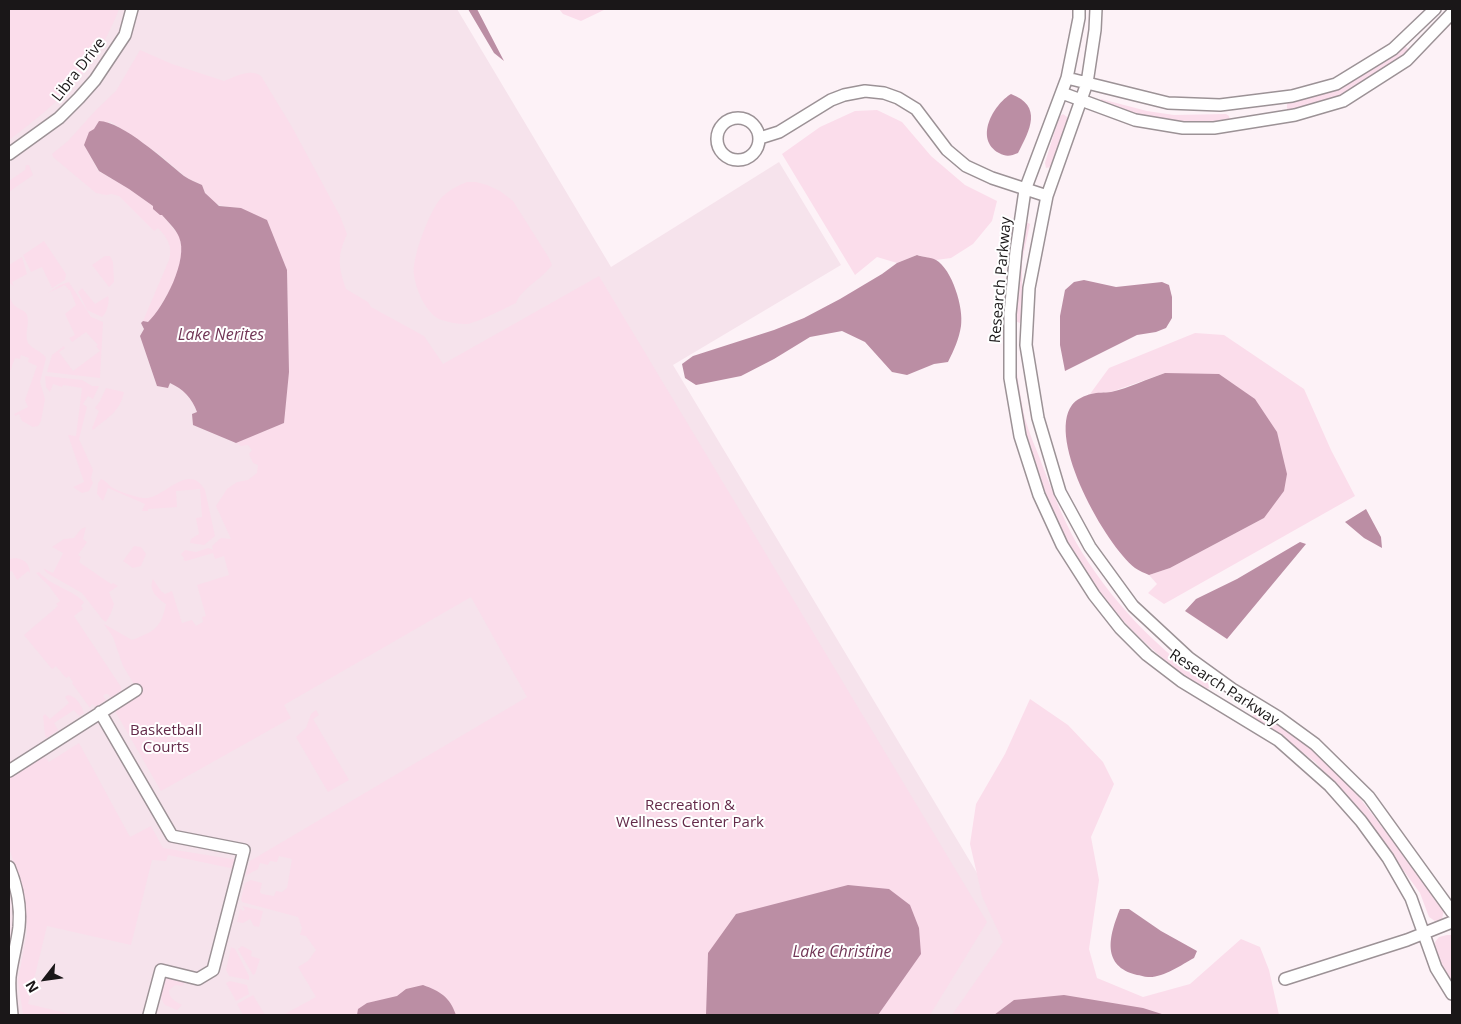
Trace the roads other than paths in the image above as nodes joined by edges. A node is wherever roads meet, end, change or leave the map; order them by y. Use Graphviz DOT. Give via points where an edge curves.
graph roads {
  1 [pos="132,9"];
  2 [pos="1079,9"];
  3 [pos="1096,9"];
  4 [pos="1435,9"];
  5 [pos="1452,13"];
  6 [pos="1420,24"];
  7 [pos="1432,35"];
  8 [pos="1067,78"];
  9 [pos="1087,83"];
  10 [pos="1062,93"];
  11 [pos="1081,99"];
  12 [pos="760,138"];
  13 [pos="9,154"];
  14 [pos="1025,190"];
  15 [pos="1047,196"];
  16 [pos="136,690"];
  17 [pos="100,712"];
  18 [pos="9,771"];
  19 [pos="9,867"];
  20 [pos="1452,912"];
  21 [pos="1452,922"];
  22 [pos="1424,934"];
  23 [pos="1285,979"];
  24 [pos="1452,994"];
  25 [pos="12,1015"];
  26 [pos="149,1015"];
  1 -- 13 [label="street, Libra Drive" via="125,35 79,98 59,118"];
  2 -- 8 [label="street, Research Parkway"];
  3 -- 9 [label="street, Research Parkway"];
  4 -- 6 [label="street"];
  5 -- 7 [label="street"];
  6 -- 7 [label="street"];
  6 -- 9 [label="street" via="1393,49 1336,84 1292,96 1220,106 1168,104"];
  7 -- 11 [label="street" via="1408,60 1343,101 1295,116 1214,128 1183,128 1135,120"];
  8 -- 9 [label="street"];
  8 -- 10 [label="street, Research Parkway"];
  9 -- 11 [label="street, Research Parkway"];
  10 -- 11 [label="street"];
  10 -- 14 [label="street, Research Parkway"];
  11 -- 15 [label="street, Research Parkway"];
  12 -- 14 [label="street" via="779,132 844,94 884,93 916,110 946,150 966,166"];
  14 -- 15 [label="street"];
  14 -- 22 [label="street, Research Parkway" via="1010,314 1010,378 1020,436 1038,495 1062,544 1094,595 1147,655 1181,681 1278,740 1330,786 1388,858 1411,898"];
  15 -- 20 [label="street, Research Parkway" via="1029,288 1026,345 1038,418 1060,492 1090,547 1134,606 1189,658 1315,744 1369,798"];
  16 -- 17 [label="street"];
  17 -- 18 [label="street"];
  17 -- 26 [label="street" via="172,836 244,850 213,970 198,979 161,970"];
  19 -- 25 [label="street" via="20,913 10,977"];
  21 -- 22 [label="street"];
  22 -- 23 [label="street"];
  22 -- 24 [label="street, Research Parkway" via="1436,968"];
}
